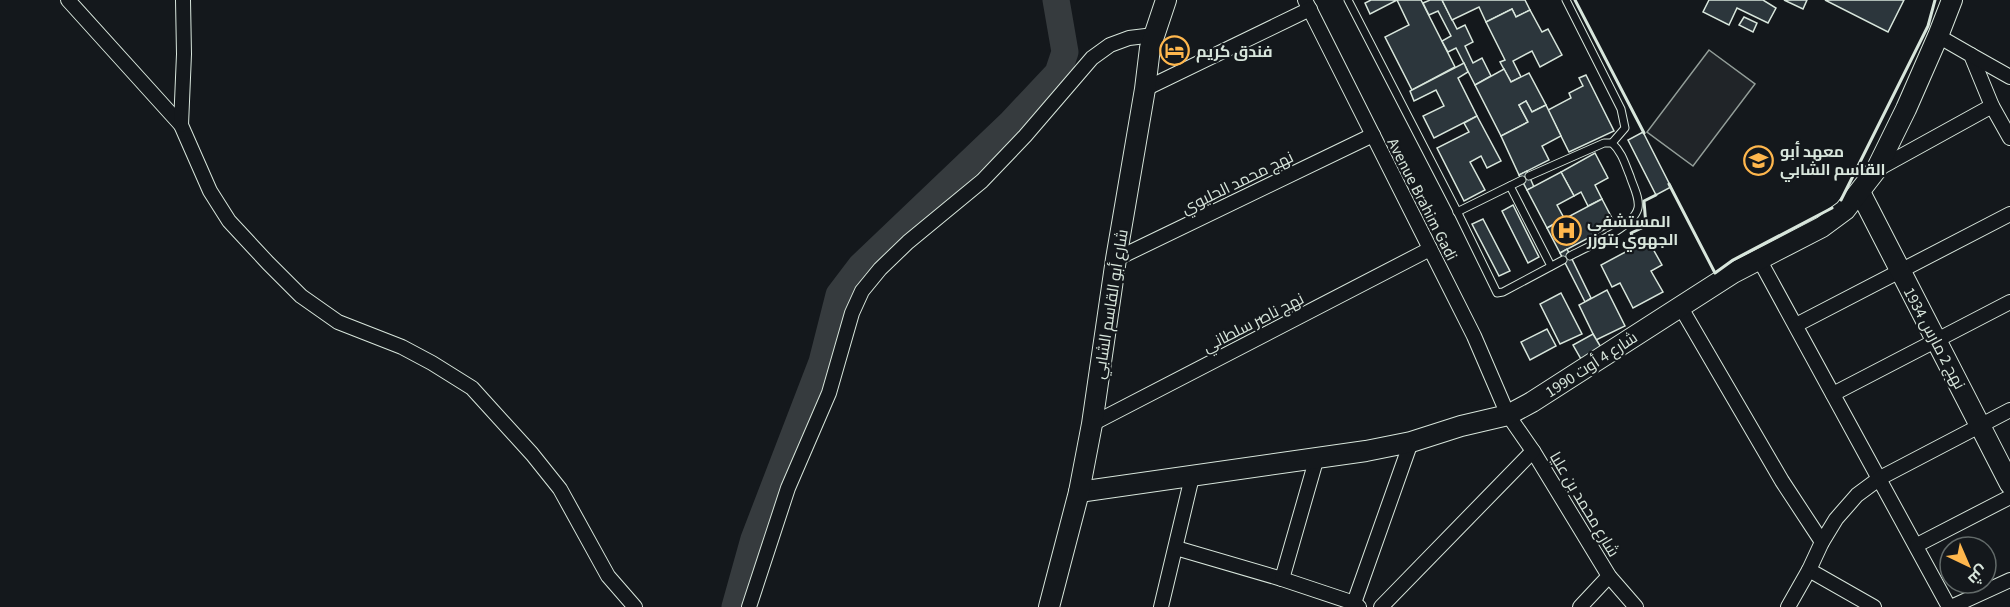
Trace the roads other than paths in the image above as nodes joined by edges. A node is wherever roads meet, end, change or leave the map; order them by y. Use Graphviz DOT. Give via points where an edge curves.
graph roads {
  1 [pos="68,0"];
  2 [pos="183,0"];
  3 [pos="1166,0"];
  4 [pos="1348,0"];
  5 [pos="1566,0"];
  6 [pos="1952,0"];
  7 [pos="1307,5"];
  8 [pos="1154,35"];
  9 [pos="1938,36"];
  10 [pos="1971,55"];
  11 [pos="2010,77"];
  12 [pos="1145,89"];
  13 [pos="1992,106"];
  14 [pos="181,125"];
  15 [pos="1372,135"];
  16 [pos="2010,138"];
  17 [pos="1612,143"];
  18 [pos="1876,170"];
  19 [pos="1529,176"];
  20 [pos="1522,180"];
  21 [pos="1510,186"];
  22 [pos="1860,192"];
  23 [pos="1457,212"];
  24 [pos="2010,214"];
  25 [pos="1430,249"];
  26 [pos="1759,258"];
  27 [pos="1116,259"];
  28 [pos="1551,266"];
  29 [pos="1899,270"];
  30 [pos="2010,302"];
  31 [pos="1680,306"];
  32 [pos="1796,325"];
  33 [pos="1936,340"];
  34 [pos="1833,394"];
  35 [pos="2010,410"];
  36 [pos="1508,415"];
  37 [pos="1092,424"];
  38 [pos="1981,425"];
  39 [pos="1411,442"];
  40 [pos="1533,451"];
  41 [pos="1317,457"];
  42 [pos="1192,477"];
  43 [pos="1880,478"];
  44 [pos="2010,484"];
  45 [pos="1079,492"];
  46 [pos="2010,497"];
  47 [pos="1822,542"];
  48 [pos="1917,545"];
  49 [pos="1176,548"];
  50 [pos="1809,570"];
  51 [pos="1609,576"];
  52 [pos="1282,579"];
  53 [pos="2010,580"];
  54 [pos="1356,605"];
  55 [pos="635,607"];
  56 [pos="749,607"];
  57 [pos="1049,607"];
  58 [pos="1161,607"];
  59 [pos="1381,607"];
  60 [pos="1580,607"];
  61 [pos="1636,607"];
  62 [pos="1788,607"];
  63 [pos="1874,607"];
  64 [pos="1950,607"];
  1 -- 14 [label="street"];
  2 -- 14 [label="street"];
  3 -- 8 [label="street, شارع أبو القاسم الشابي"];
  4 -- 23 [label="lane"];
  5 -- 17 [label="lane" via="1621,109 1625,128"];
  6 -- 9 [label="street, شارع 4 أوت 1990"];
  7 -- 12 [label="street"];
  7 -- 15 [label="street, Avenue Brahim Gadi"];
  8 -- 12 [label="street, شارع أبو القاسم الشابي"];
  8 -- 56 [label="street" via="1110,45 1092,58 982,181 908,242 862,291 829,393 788,488"];
  9 -- 10 [label="street"];
  9 -- 18 [label="street, شارع 4 أوت 1990"];
  10 -- 11 [label="street"];
  10 -- 13 [label="street"];
  12 -- 27 [label="street, شارع أبو القاسم الشابي"];
  13 -- 16 [label="street"];
  13 -- 18 [label="street"];
  14 -- 55 [label="street" via="210,191 229,221 301,296 338,322 402,346 472,388 560,489 608,576"];
  15 -- 25 [label="street, Avenue Brahim Gadi"];
  15 -- 27 [label="street, نهج محمد الحليوي"];
  17 -- 19 [label="lane"];
  17 -- 28 [label="lane" via="1622,154 1638,199 1635,215 1610,234"];
  18 -- 22 [label="street, شارع 4 أوت 1990"];
  20 -- 21 [label="lane"];
  21 -- 23 [label="lane"];
  21 -- 28 [label="lane"];
  22 -- 26 [label="street, شارع 4 أوت 1990" via="1828,222"];
  22 -- 29 [label="street, نهج 2 مارس 1934"];
  23 -- 28 [label="lane" via="1497,293"];
  24 -- 29 [label="street"];
  25 -- 36 [label="street, Avenue Brahim Gadi"];
  25 -- 37 [label="street, نهج ناصر سلطاني"];
  26 -- 31 [label="street, شارع 4 أوت 1990"];
  26 -- 32 [label="street"];
  27 -- 37 [label="street, شارع أبو القاسم الشابي"];
  29 -- 32 [label="street"];
  29 -- 33 [label="street, نهج 2 مارس 1934"];
  30 -- 33 [label="street"];
  31 -- 36 [label="street, شارع 4 أوت 1990"];
  31 -- 47 [label="street"];
  32 -- 34 [label="street"];
  33 -- 34 [label="street"];
  33 -- 38 [label="street, نهج 2 مارس 1934"];
  34 -- 43 [label="street"];
  35 -- 38 [label="street"];
  36 -- 39 [label="street, شارع 4 أوت 1990"];
  36 -- 40 [label="street, شارع محمد بن عليا"];
  37 -- 45 [label="street, شارع أبو القاسم الشابي"];
  38 -- 43 [label="street"];
  38 -- 44 [label="street, نهج 2 مارس 1934"];
  39 -- 41 [label="street, شارع 4 أوت 1990"];
  39 -- 54 [label="street"];
  40 -- 51 [label="street, شارع محمد بن عليا"];
  40 -- 59 [label="street"];
  41 -- 42 [label="street, شارع 4 أوت 1990"];
  41 -- 52 [label="street"];
  42 -- 45 [label="street, شارع 4 أوت 1990"];
  42 -- 49 [label="street"];
  43 -- 47 [label="street" via="1857,495"];
  43 -- 48 [label="street"];
  45 -- 57 [label="street, شارع أبو القاسم الشابي"];
  46 -- 48 [label="street"];
  47 -- 50 [label="street"];
  48 -- 64 [label="street"];
  49 -- 52 [label="street"];
  49 -- 58 [label="street"];
  50 -- 62 [label="street"];
  50 -- 63 [label="street"];
  51 -- 60 [label="street"];
  51 -- 61 [label="street, شارع محمد بن عليا"];
  52 -- 54 [label="street"];
  53 -- 64 [label="street"];
}
